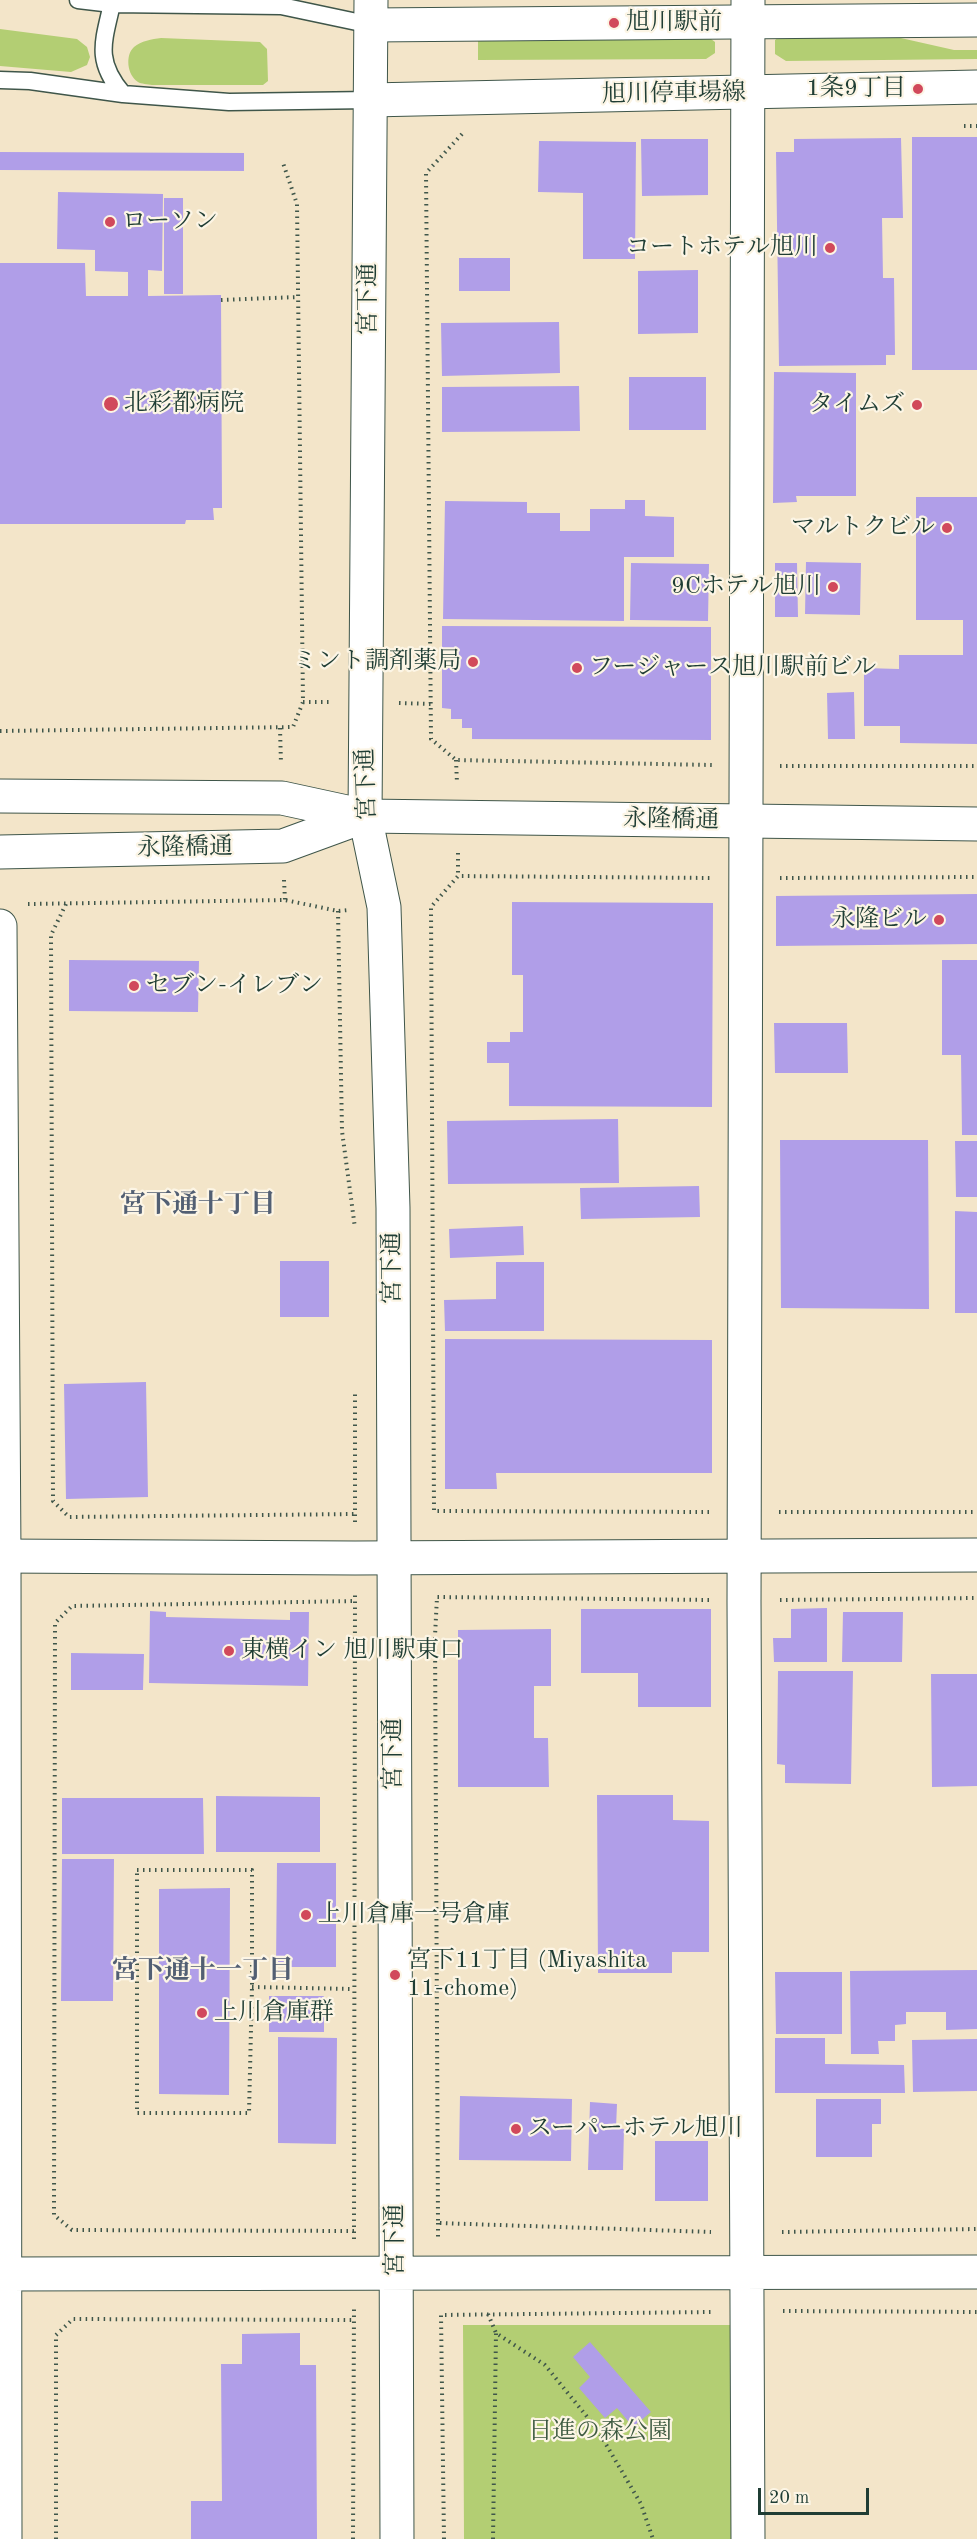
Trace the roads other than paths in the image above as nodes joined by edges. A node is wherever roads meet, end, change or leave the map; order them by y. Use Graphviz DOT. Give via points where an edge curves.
graph roads {
  1 [pos="78,0"];
  2 [pos="112,4"];
  3 [pos="748,11"];
  4 [pos="371,12"];
  5 [pos="977,20"];
  6 [pos="0,81"];
  7 [pos="977,87"];
  8 [pos="747,92"];
  9 [pos="123,94"];
  10 [pos="370,100"];
  11 [pos="0,796"];
  12 [pos="365,816"];
  13 [pos="745,821"];
  14 [pos="977,824"];
  15 [pos="0,852"];
  16 [pos="11,915"];
  17 [pos="977,1555"];
  18 [pos="2,1556"];
  19 [pos="744,1556"];
  20 [pos="394,1558"];
  21 [pos="746,2272"];
  22 [pos="977,2272"];
  23 [pos="397,2273"];
  24 [pos="2,2274"];
  25 [pos="5,2539"];
  26 [pos="397,2539"];
  27 [pos="748,2539"];
  1 -- 2 [label="lane"];
  2 -- 4 [label="lane" via="281,6"];
  2 -- 9 [label="lane" via="103,59 110,78"];
  3 -- 4 [label="street"];
  3 -- 5 [label="street"];
  3 -- 8 [label="street"];
  4 -- 10 [label="street, 宮下通"];
  6 -- 9 [label="lane" via="30,81"];
  7 -- 8 [label="street, 旭川停車場線"];
  8 -- 10 [label="street, 旭川停車場線"];
  8 -- 13 [label="street"];
  9 -- 10 [label="lane" via="229,102"];
  10 -- 12 [label="street, 宮下通"];
  11 -- 12 [label="street, 永隆橋通" via="282,798"];
  12 -- 13 [label="street, 永隆橋通"];
  12 -- 15 [label="street, 永隆橋通" via="283,846"];
  12 -- 20 [label="street, 宮下通" via="384,907 393,1208"];
  13 -- 14 [label="street, 永隆橋通"];
  13 -- 19 [label="street"];
  16 -- 18 [label="street"];
  17 -- 19 [label="street"];
  18 -- 20 [label="street"];
  18 -- 24 [label="street"];
  19 -- 20 [label="street"];
  19 -- 21 [label="street"];
  20 -- 23 [label="street, 宮下通"];
  21 -- 22 [label="street"];
  21 -- 23 [label="street"];
  21 -- 27 [label="street"];
  23 -- 24 [label="street"];
  23 -- 26 [label="street, 宮下通"];
  24 -- 25 [label="street"];
}
